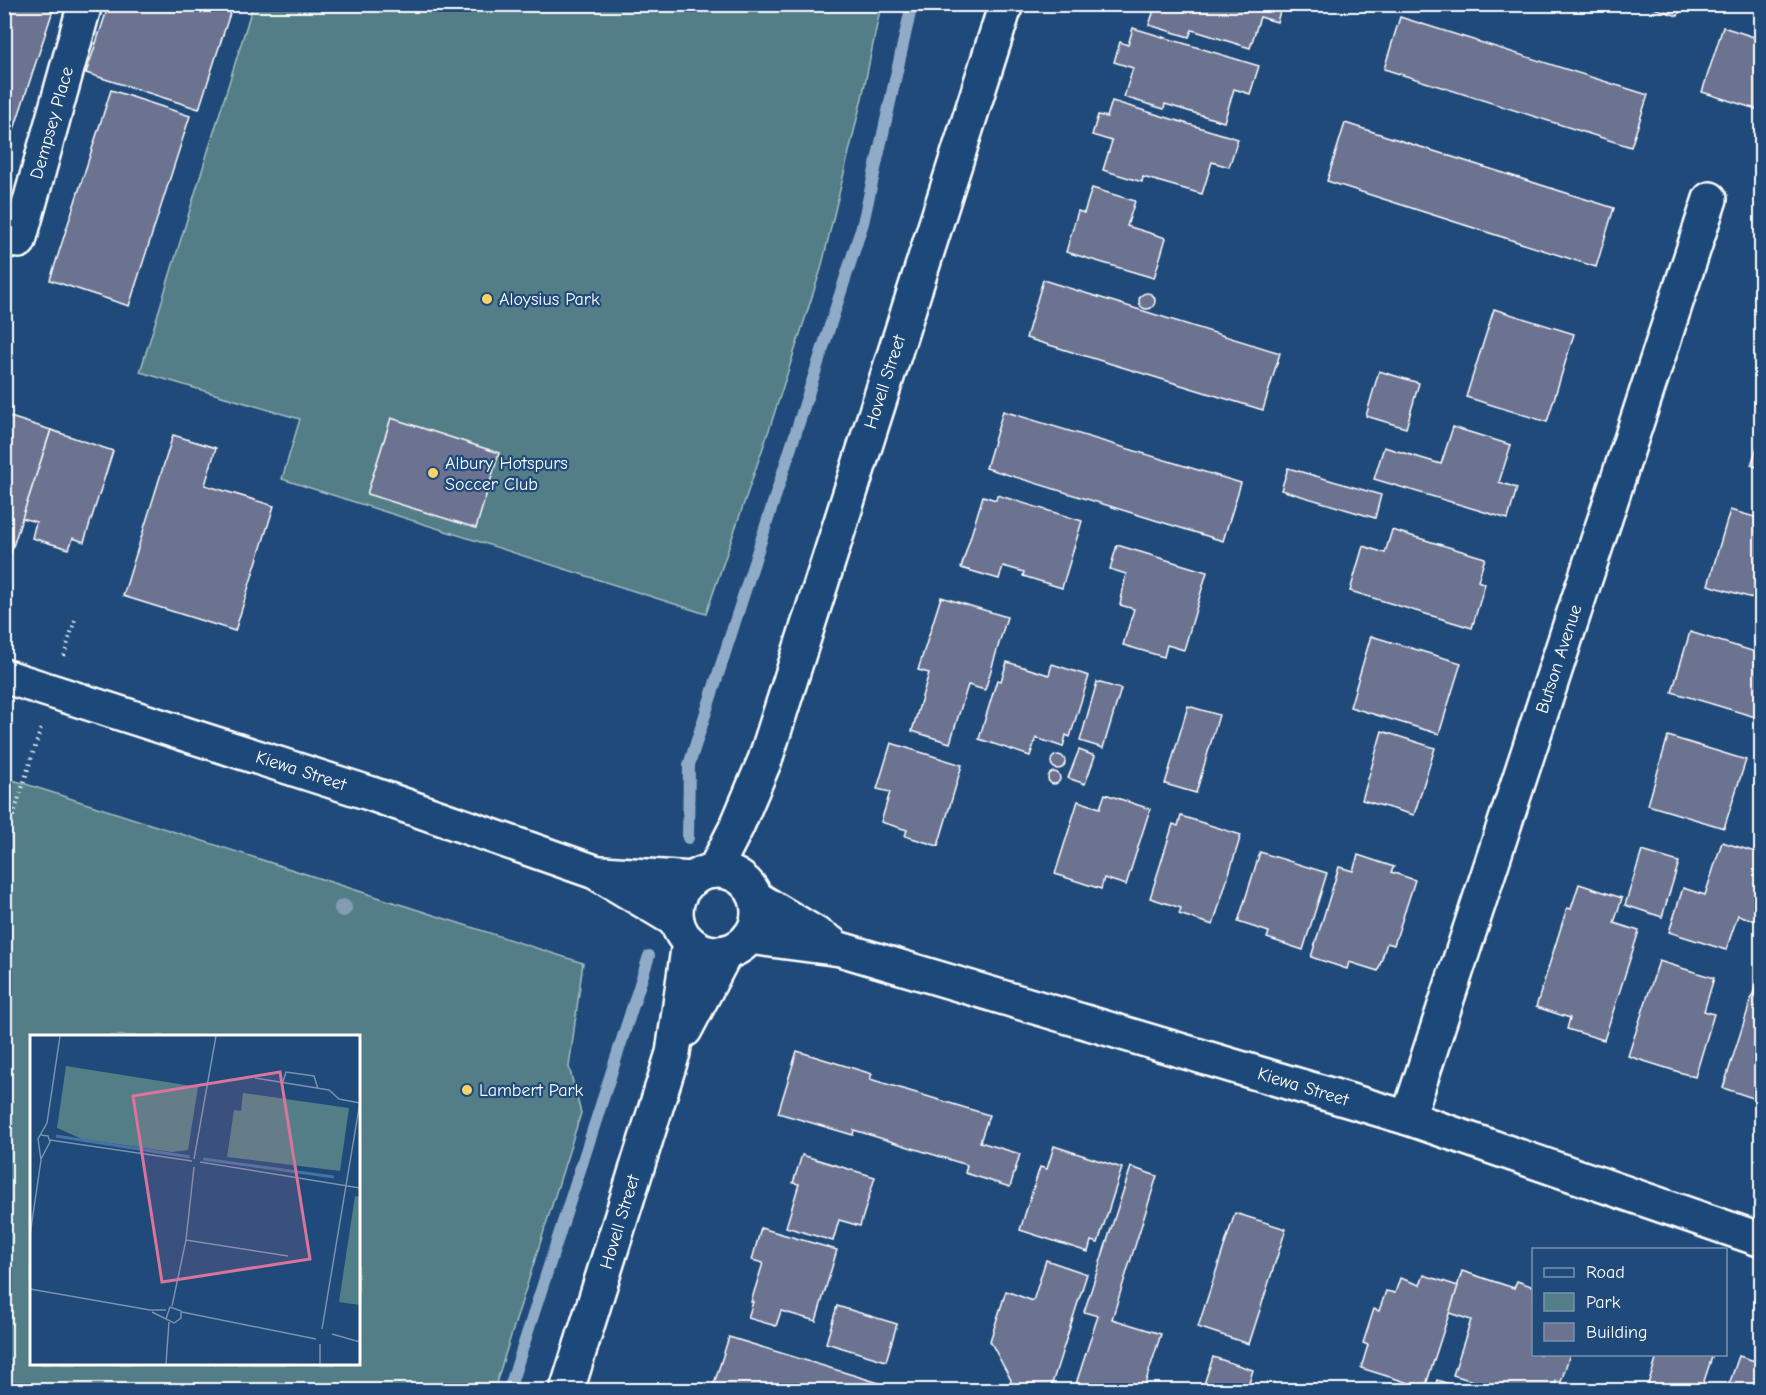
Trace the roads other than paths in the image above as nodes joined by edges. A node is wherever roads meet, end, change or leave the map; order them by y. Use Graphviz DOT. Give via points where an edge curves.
graph roads {
  1 [pos="85,4"];
  2 [pos="1006,4"];
  3 [pos="1710,199"];
  4 [pos="19,241"];
  5 [pos="4,676"];
  6 [pos="595,872"];
  7 [pos="726,882"];
  8 [pos="683,932"];
  9 [pos="738,945"];
  10 [pos="840,948"];
  11 [pos="673,1053"];
  12 [pos="1408,1119"];
  13 [pos="1761,1240"];
  14 [pos="567,1390"];
  1 -- 4 [label="street, Dempsey Place"];
  2 -- 7 [label="street, Hovell Street" via="765,760 737,826"];
  3 -- 12 [label="street, Butson Avenue"];
  5 -- 6 [label="street, Kiewa Street" via="369,793"];
  6 -- 7 [label="street, Kiewa Street"];
  6 -- 8 [label="street, Kiewa Street"];
  7 -- 8 [label="street" via="684,887 676,909"];
  7 -- 9 [label="street" via="758,912 756,926"];
  7 -- 10 [label="street, Kiewa Street"];
  8 -- 9 [label="street" via="700,949 713,953"];
  8 -- 11 [label="street, Hovell Street"];
  9 -- 10 [label="street, Kiewa Street"];
  9 -- 11 [label="street, Hovell Street"];
  10 -- 12 [label="street, Kiewa Street"];
  11 -- 14 [label="street, Hovell Street"];
  12 -- 13 [label="street, Kiewa Street"];
}
